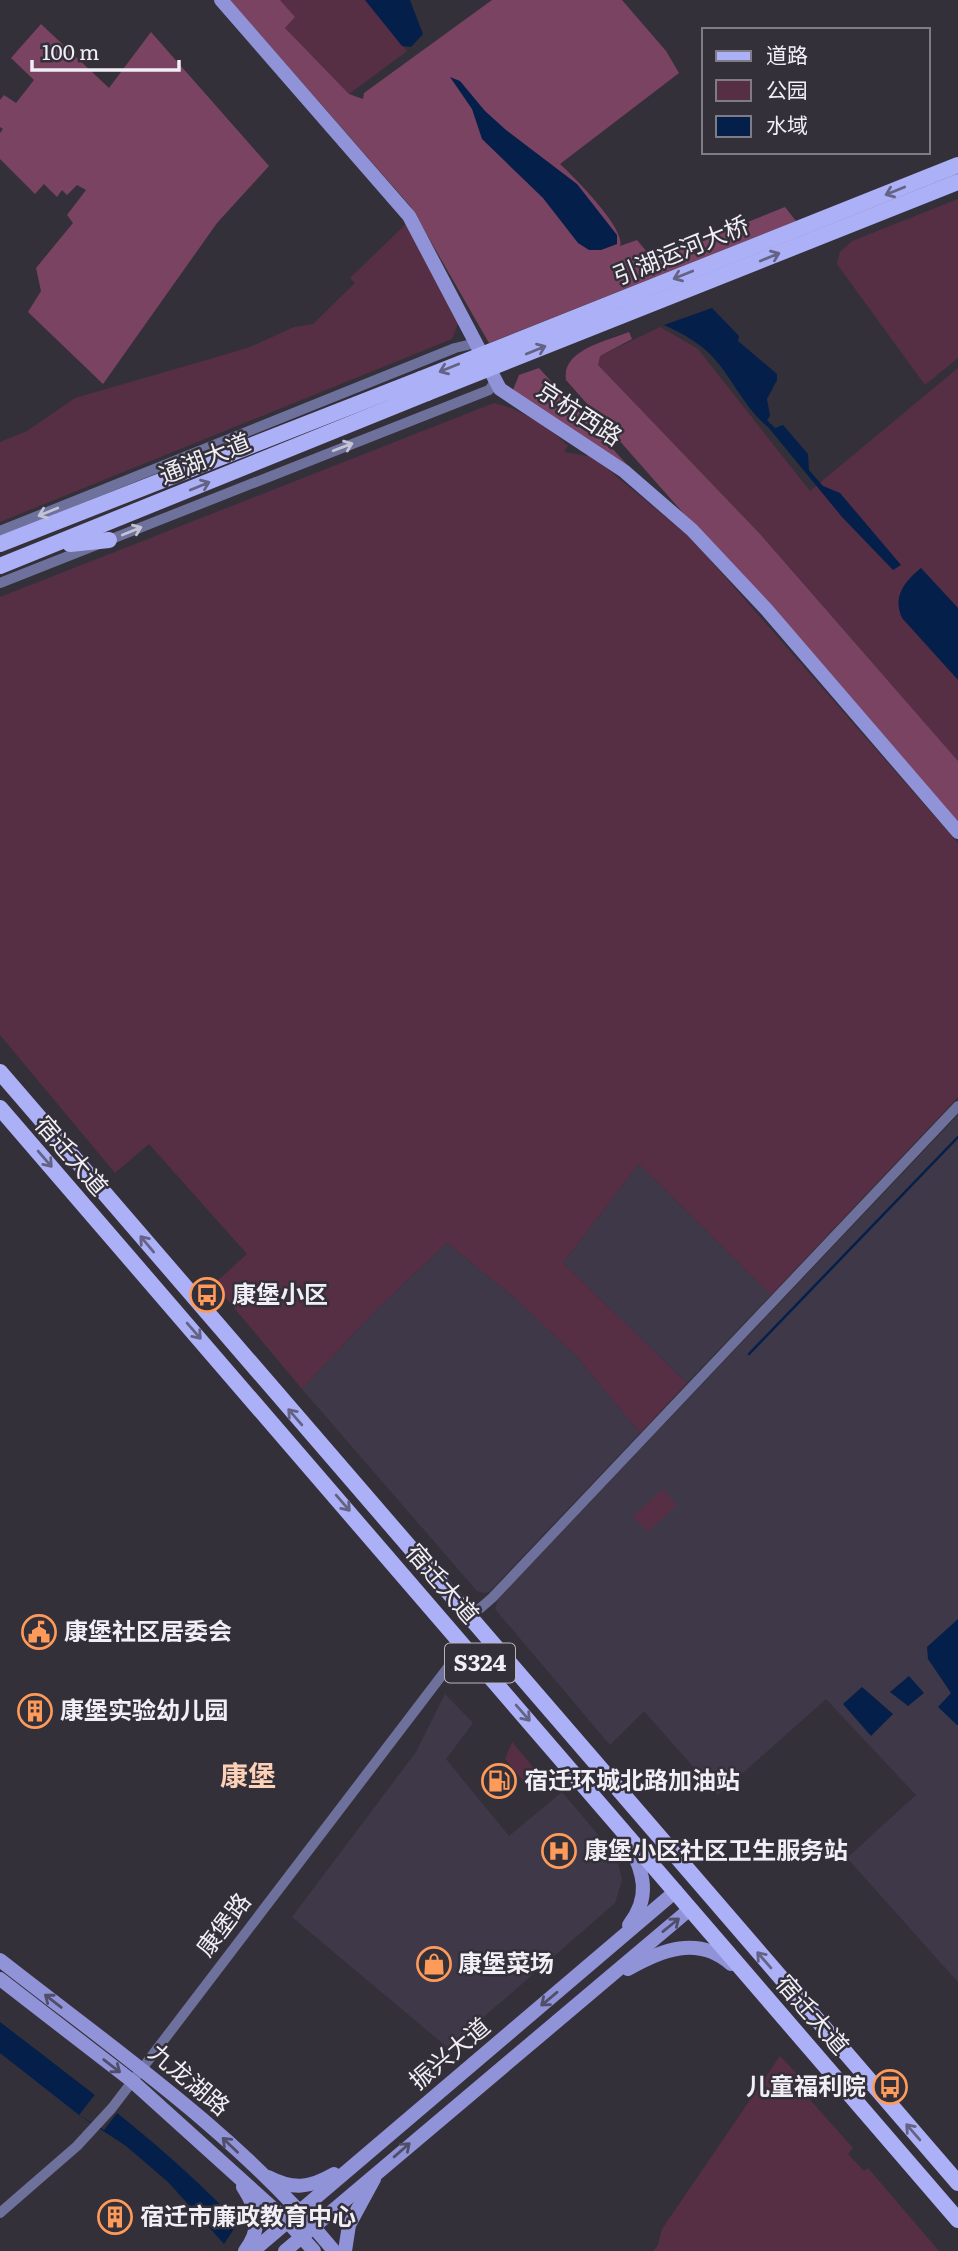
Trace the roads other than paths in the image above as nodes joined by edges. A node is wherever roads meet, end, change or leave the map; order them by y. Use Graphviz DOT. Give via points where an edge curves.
graph roads {
  1 [pos="221,0"];
  2 [pos="958,165"];
  3 [pos="958,182"];
  4 [pos="476,343"];
  5 [pos="495,382"];
  6 [pos="424,386"];
  7 [pos="0,531"];
  8 [pos="109,540"];
  9 [pos="0,544"];
  10 [pos="47,547"];
  11 [pos="0,566"];
  12 [pos="0,583"];
  13 [pos="958,832"];
  14 [pos="0,1072"];
  15 [pos="958,1106"];
  16 [pos="0,1108"];
  17 [pos="469,1618"];
  18 [pos="465,1645"];
  19 [pos="602,1805"];
  20 [pos="676,1891"];
  21 [pos="690,1909"];
  22 [pos="0,1960"];
  23 [pos="581,1972"];
  24 [pos="0,1979"];
  25 [pos="590,1990"];
  26 [pos="762,1992"];
  27 [pos="141,2068"];
  28 [pos="132,2081"];
  29 [pos="362,2158"];
  30 [pos="380,2169"];
  31 [pos="259,2172"];
  32 [pos="235,2174"];
  33 [pos="958,2183"];
  34 [pos="0,2213"];
  35 [pos="293,2216"];
  36 [pos="958,2220"];
  37 [pos="314,2226"];
  38 [pos="302,2236"];
  39 [pos="245,2251"];
  40 [pos="253,2251"];
  41 [pos="285,2251"];
  42 [pos="314,2251"];
  43 [pos="334,2251"];
  44 [pos="345,2251"];
  1 -- 4 [label="main road, 京杭西路" via="410,216"];
  2 -- 6 [label="main road, 引湖运河大桥, one-way, bridge"];
  6 -- 3 [label="main road, 引湖运河大桥, one-way, bridge"];
  4 -- 5 [label="main road, 京杭西路"];
  4 -- 7 [label="street, one-way"];
  8 -- 5 [label="street, one-way" via="489,390"];
  5 -- 13 [label="main road, 京杭西路" via="624,471 692,530"];
  6 -- 9 [label="main road, 通湖大道"];
  10 -- 6 [label="main road, 通湖大道, one-way"];
  8 -- 10 [label="main road"];
  8 -- 12 [label="street"];
  10 -- 11 [label="main road, 通湖大道"];
  17 -- 14 [label="main road, 宿迁大道 / S324, one-way"];
  15 -- 17 [label="street"];
  16 -- 18 [label="main road, 宿迁大道 / S324, one-way"];
  33 -- 17 [label="main road, 宿迁大道 / S324, one-way"];
  18 -- 19 [label="main road, 宿迁大道 / S324, one-way"];
  18 -- 27 [label="street, 康堡路"];
  19 -- 20 [label="main road, 宿迁大道 / S324"];
  19 -- 23 [label="main road" via="641,1868 644,1894 629,1924"];
  20 -- 21 [label="main road, 宿迁大道 / S324"];
  20 -- 23 [label="main road, 振兴大道"];
  25 -- 21 [label="main road, 振兴大道, one-way"];
  21 -- 26 [label="main road, 宿迁大道 / S324"];
  27 -- 22 [label="main road, 九龙湖路, one-way"];
  23 -- 29 [label="main road, 振兴大道, one-way"];
  24 -- 28 [label="main road, 九龙湖路, one-way"];
  25 -- 26 [label="main road" via="659,1952 679,1947 719,1954"];
  30 -- 25 [label="main road, 振兴大道, one-way"];
  26 -- 36 [label="main road, 宿迁大道 / S324"];
  27 -- 28 [label="street, 康堡路"];
  31 -- 27 [label="main road, 九龙湖路, one-way" via="189,2105"];
  28 -- 32 [label="main road, 九龙湖路"];
  28 -- 34 [label="street, 康堡路" via="86,2137"];
  29 -- 31 [label="main road" via="307,2186 279,2183"];
  29 -- 35 [label="main road, 振兴大道"];
  30 -- 37 [label="main road, 振兴大道"];
  30 -- 44 [label="main road" via="349,2225"];
  31 -- 35 [label="main road, 九龙湖路"];
  32 -- 35 [label="main road, 九龙湖路"];
  32 -- 39 [label="main road" via="250,2198 257,2224"];
  35 -- 37 [label="main road, 九龙湖路"];
  35 -- 38 [label="main road, 九龙湖路"];
  35 -- 40 [label="main road, 振兴大道"];
  37 -- 38 [label="main road, 振兴大道"];
  37 -- 43 [label="main road, 九龙湖路"];
  38 -- 41 [label="main road, 振兴大道"];
  38 -- 42 [label="main road, 九龙湖路"];
}
